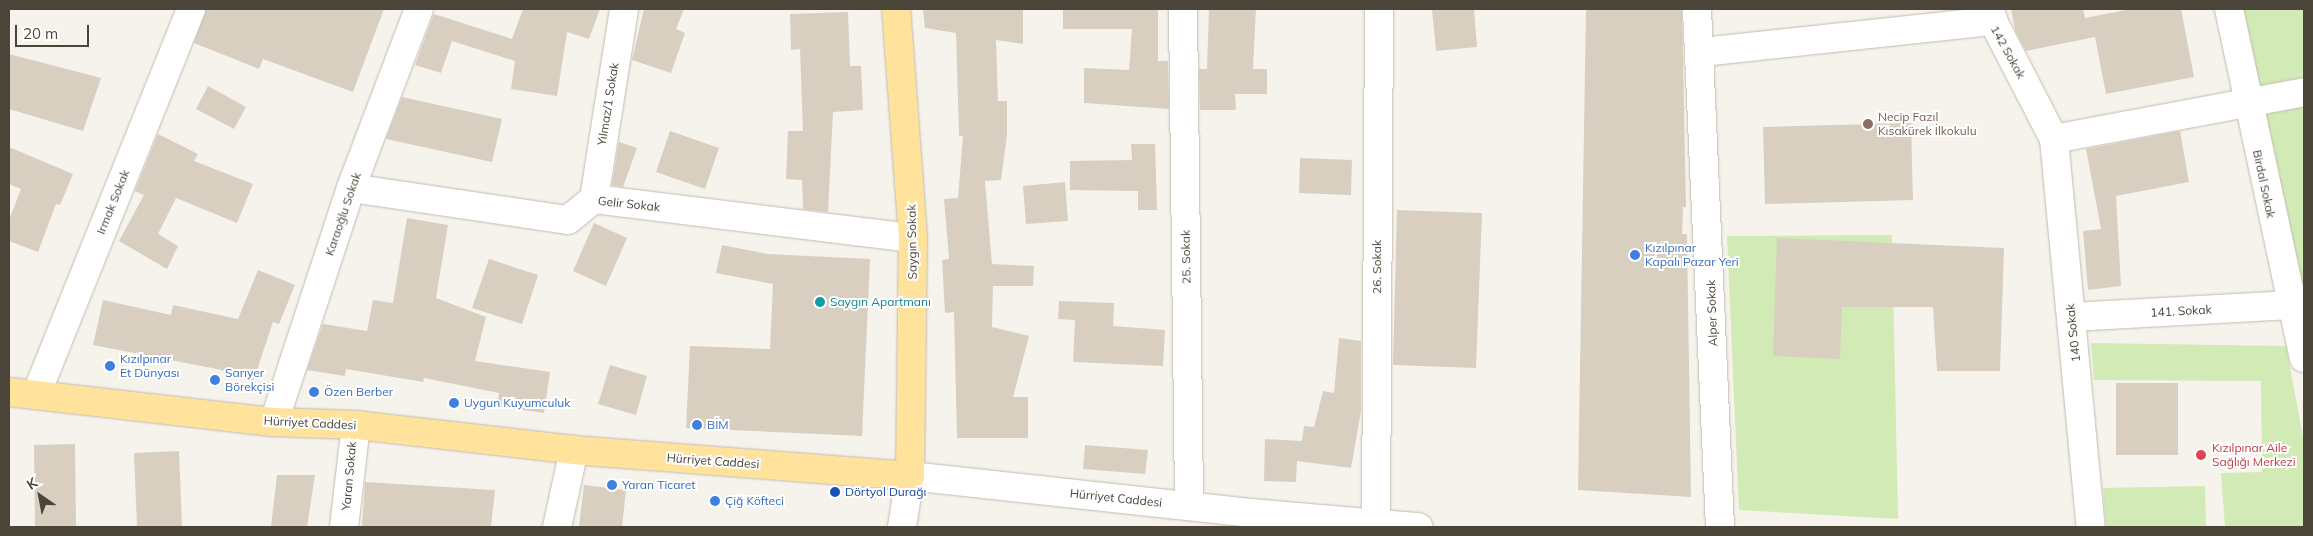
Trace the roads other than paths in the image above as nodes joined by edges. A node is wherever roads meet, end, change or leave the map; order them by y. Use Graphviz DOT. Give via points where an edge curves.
graph roads {
  1 [pos="190,9"];
  2 [pos="419,9"];
  3 [pos="624,9"];
  4 [pos="896,9"];
  5 [pos="1183,9"];
  6 [pos="1379,9"];
  7 [pos="1697,9"];
  8 [pos="2229,9"];
  9 [pos="1992,15"];
  10 [pos="1702,52"];
  11 [pos="2304,92"];
  12 [pos="2248,106"];
  13 [pos="2054,139"];
  14 [pos="351,188"];
  15 [pos="594,199"];
  16 [pos="914,238"];
  17 [pos="2298,302"];
  18 [pos="2071,317"];
  19 [pos="2304,358"];
  20 [pos="9,392"];
  21 [pos="36,395"];
  22 [pos="274,422"];
  23 [pos="356,426"];
  24 [pos="574,450"];
  25 [pos="910,476"];
  26 [pos="1189,505"];
  27 [pos="1250,520"];
  28 [pos="1376,525"];
  29 [pos="344,527"];
  30 [pos="557,527"];
  31 [pos="902,527"];
  32 [pos="1418,527"];
  33 [pos="1720,527"];
  34 [pos="2091,527"];
  1 -- 21 [label="street, Irmak Sokak"];
  2 -- 14 [label="street, Karaoğlu Sokak"];
  3 -- 15 [label="street, Yılmaz/1 Sokak"];
  4 -- 16 [label="main road, Saygın Sokak"];
  5 -- 26 [label="street, 25. Sokak"];
  6 -- 28 [label="street, 26. Sokak"];
  7 -- 10 [label="street, Alper Sokak"];
  8 -- 12 [label="street, Birdal Sokak"];
  9 -- 10 [label="street, 142 Sokak"];
  9 -- 13 [label="street, 142 Sokak"];
  10 -- 33 [label="street, Alper Sokak"];
  11 -- 12 [label="street"];
  12 -- 13 [label="street"];
  12 -- 17 [label="street, Birdal Sokak"];
  13 -- 18 [label="street, 140 Sokak"];
  14 -- 15 [label="street, Gelir Sokak" via="568,220"];
  14 -- 22 [label="street, Karaoğlu Sokak"];
  15 -- 16 [label="street, Gelir Sokak"];
  16 -- 25 [label="main road, Saygın Sokak"];
  17 -- 18 [label="street, 141. Sokak"];
  17 -- 19 [label="street, Birdal Sokak"];
  18 -- 34 [label="street, 140 Sokak"];
  20 -- 21 [label="main road, Hürriyet Caddesi"];
  21 -- 22 [label="main road, Hürriyet Caddesi"];
  22 -- 23 [label="main road, Hürriyet Caddesi"];
  23 -- 24 [label="main road, Hürriyet Caddesi"];
  23 -- 29 [label="street, Yaran Sokak"];
  24 -- 25 [label="main road, Hürriyet Caddesi"];
  24 -- 30 [label="street"];
  25 -- 26 [label="street, Hürriyet Caddesi"];
  25 -- 31 [label="street"];
  26 -- 27 [label="street, Hürriyet Caddesi"];
  27 -- 28 [label="street, Hürriyet Caddesi"];
  28 -- 32 [label="street, Hürriyet Caddesi"];
}
